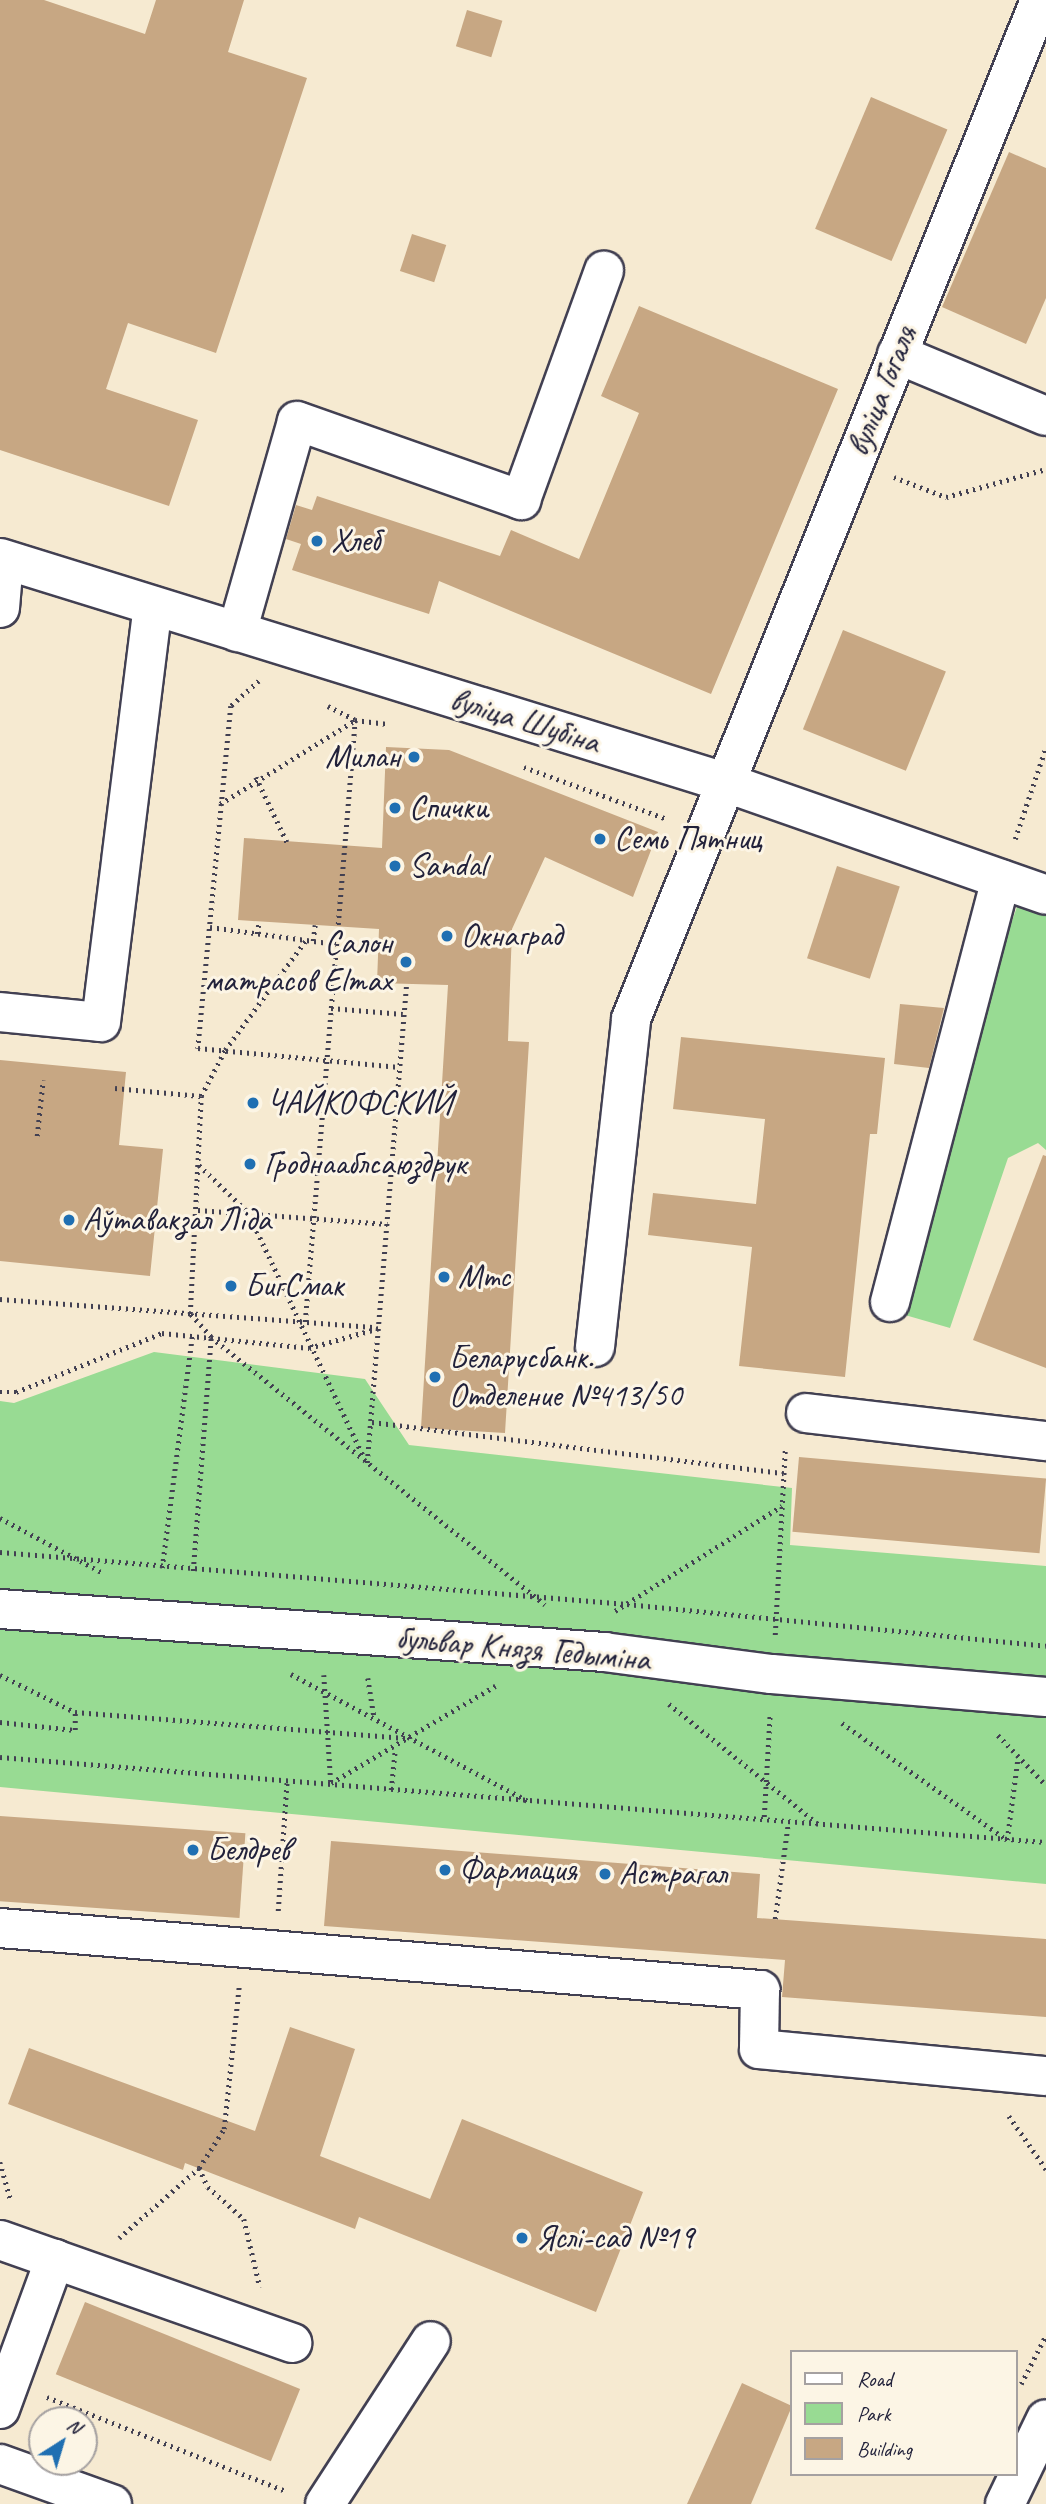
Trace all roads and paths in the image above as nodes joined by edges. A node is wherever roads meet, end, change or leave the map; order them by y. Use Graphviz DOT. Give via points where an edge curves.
graph roads {
  1 [pos="1040,0"];
  2 [pos="604,271"];
  3 [pos="897,354"];
  4 [pos="1046,416"];
  5 [pos="853,462"];
  6 [pos="1046,469"];
  7 [pos="2,559"];
  8 [pos="153,606"];
  9 [pos="0,608"];
  10 [pos="237,632"];
  11 [pos="270,675"];
  12 [pos="318,701"];
  13 [pos="355,720"];
  14 [pos="391,725"];
  15 [pos="1046,747"];
  16 [pos="520,766"];
  17 [pos="256,777"];
  18 [pos="724,782"];
  19 [pos="220,804"];
  20 [pos="704,832"];
  21 [pos="287,842"];
  22 [pos="1002,879"];
  23 [pos="1046,895"];
  24 [pos="259,921"];
  25 [pos="315,925"];
  26 [pos="210,927"];
  27 [pos="257,934"];
  28 [pos="306,940"];
  29 [pos="313,941"];
  30 [pos="337,944"];
  31 [pos="406,984"];
  32 [pos="331,1008"];
  33 [pos="0,1012"];
  34 [pos="403,1014"];
  35 [pos="225,1050"];
  36 [pos="327,1060"];
  37 [pos="399,1067"];
  38 [pos="43,1080"];
  39 [pos="115,1088"];
  40 [pos="201,1096"];
  41 [pos="37,1136"];
  42 [pos="199,1164"];
  43 [pos="198,1210"];
  44 [pos="248,1212"];
  45 [pos="314,1217"];
  46 [pos="387,1224"];
  47 [pos="0,1299"];
  48 [pos="890,1302"];
  49 [pos="190,1314"];
  50 [pos="302,1322"];
  51 [pos="379,1328"];
  52 [pos="192,1336"];
  53 [pos="211,1338"];
  54 [pos="595,1347"];
  55 [pos="309,1348"];
  56 [pos="0,1392"];
  57 [pos="372,1422"];
  58 [pos="796,1425"];
  59 [pos="1046,1441"];
  60 [pos="367,1463"];
  61 [pos="784,1473"];
  62 [pos="0,1552"];
  63 [pos="162,1568"];
  64 [pos="194,1571"];
  65 [pos="340,1581"];
  66 [pos="535,1597"];
  67 [pos="0,1609"];
  68 [pos="553,1611"];
  69 [pos="776,1619"];
  70 [pos="330,1633"];
  71 [pos="1046,1646"];
  72 [pos="772,1674"];
  73 [pos="0,1675"];
  74 [pos="658,1696"];
  75 [pos="1046,1697"];
  76 [pos="75,1712"];
  77 [pos="0,1715"];
  78 [pos="839,1721"];
  79 [pos="2,1723"];
  80 [pos="326,1732"];
  81 [pos="413,1739"];
  82 [pos="395,1749"];
  83 [pos="0,1757"];
  84 [pos="1018,1757"];
  85 [pos="287,1780"];
  86 [pos="766,1782"];
  87 [pos="331,1783"];
  88 [pos="391,1790"];
  89 [pos="764,1817"];
  90 [pos="788,1824"];
  91 [pos="821,1826"];
  92 [pos="1007,1840"];
  93 [pos="1046,1842"];
  94 [pos="775,1919"];
  95 [pos="0,1928"];
  96 [pos="259,1949"];
  97 [pos="979,2072"];
  98 [pos="1046,2076"];
  99 [pos="199,2168"];
  100 [pos="1046,2169"];
  101 [pos="0,2240"];
  102 [pos="69,2264"];
  103 [pos="1046,2335"];
  104 [pos="282,2340"];
  105 [pos="431,2341"];
  106 [pos="1018,2390"];
  107 [pos="6,2396"];
  108 [pos="1046,2419"];
  109 [pos="0,2464"];
  110 [pos="308,2498"];
  111 [pos="112,2504"];
  112 [pos="1005,2504"];
  1 -- 3 [label="street, вуліца Гогаля"];
  2 -- 10 [label="street" via="521,499 297,421"];
  3 -- 4 [label="street"];
  3 -- 5 [label="street, вуліца Гогаля"];
  5 -- 6 [label="path" via="946,497"];
  5 -- 18 [label="street, вуліца Гогаля"];
  7 -- 8 [label="street, вуліца Шубіна"];
  7 -- 9 [label="street"];
  8 -- 10 [label="street, вуліца Шубіна"];
  8 -- 33 [label="street" via="101,1022"];
  10 -- 18 [label="street, вуліца Шубіна"];
  11 -- 19 [label="path" via="231,706"];
  12 -- 13 [label="path"];
  13 -- 14 [label="path"];
  13 -- 17 [label="path"];
  13 -- 30 [label="path"];
  15 -- 22 [label="path"];
  16 -- 20 [label="path"];
  17 -- 19 [label="path"];
  17 -- 21 [label="path"];
  18 -- 20 [label="street, вуліца Гогаля"];
  18 -- 22 [label="street, вуліца Шубіна"];
  19 -- 26 [label="path"];
  20 -- 54 [label="street, вуліца Гогаля" via="631,1019"];
  22 -- 23 [label="street, вуліца Шубіна"];
  22 -- 48 [label="street"];
  24 -- 27 [label="path"];
  25 -- 29 [label="path"];
  26 -- 27 [label="path"];
  26 -- 35 [label="path" via="198,1048"];
  27 -- 28 [label="path"];
  28 -- 29 [label="path"];
  28 -- 35 [label="path"];
  29 -- 30 [label="path"];
  30 -- 32 [label="path"];
  31 -- 34 [label="path"];
  32 -- 34 [label="path"];
  32 -- 36 [label="path"];
  34 -- 37 [label="path"];
  35 -- 36 [label="path"];
  35 -- 40 [label="path"];
  36 -- 37 [label="path"];
  36 -- 45 [label="path"];
  37 -- 46 [label="path"];
  38 -- 41 [label="path"];
  39 -- 40 [label="path"];
  40 -- 42 [label="path"];
  42 -- 43 [label="path"];
  42 -- 44 [label="path"];
  43 -- 44 [label="path"];
  43 -- 49 [label="path"];
  44 -- 45 [label="path"];
  44 -- 50 [label="path"];
  45 -- 46 [label="path"];
  45 -- 50 [label="path"];
  46 -- 51 [label="path"];
  47 -- 49 [label="path"];
  49 -- 50 [label="path"];
  49 -- 53 [label="path"];
  50 -- 51 [label="path"];
  50 -- 55 [label="path"];
  51 -- 55 [label="path"];
  51 -- 57 [label="path"];
  52 -- 53 [label="path"];
  52 -- 56 [label="path" via="162,1333 16,1392"];
  52 -- 63 [label="path"];
  53 -- 55 [label="path"];
  53 -- 60 [label="path"];
  53 -- 64 [label="path"];
  55 -- 60 [label="path"];
  57 -- 60 [label="path"];
  57 -- 61 [label="path"];
  58 -- 59 [label="street"];
  58 -- 61 [label="path"];
  60 -- 66 [label="path"];
  61 -- 69 [label="path"];
  62 -- 63 [label="path"];
  63 -- 64 [label="path"];
  64 -- 65 [label="path"];
  65 -- 66 [label="path"];
  65 -- 70 [label="path"];
  66 -- 68 [label="path"];
  66 -- 69 [label="path"];
  67 -- 70 [label="street, бульвар Князя Гедыміна"];
  69 -- 71 [label="path"];
  69 -- 72 [label="path"];
  70 -- 72 [label="street, бульвар Князя Гедыміна" via="604,1652"];
  70 -- 80 [label="path" via="321,1690"];
  72 -- 75 [label="street, бульвар Князя Гедыміна"];
  72 -- 86 [label="path"];
  73 -- 76 [label="path"];
  74 -- 86 [label="path"];
  76 -- 79 [label="path" via="75,1730"];
  76 -- 80 [label="path"];
  77 -- 79 [label="path"];
  78 -- 92 [label="path"];
  80 -- 81 [label="path"];
  80 -- 87 [label="path"];
  82 -- 88 [label="path"];
  83 -- 85 [label="path"];
  84 -- 92 [label="path"];
  85 -- 87 [label="path"];
  85 -- 96 [label="path"];
  86 -- 89 [label="path"];
  86 -- 91 [label="path"];
  87 -- 88 [label="path"];
  88 -- 89 [label="path"];
  89 -- 90 [label="path"];
  90 -- 91 [label="path"];
  90 -- 94 [label="path"];
  91 -- 92 [label="path"];
  92 -- 93 [label="path"];
  95 -- 96 [label="street"];
  96 -- 97 [label="street" via="760,1990 758,2049"];
  96 -- 99 [label="path" via="224,2129"];
  97 -- 98 [label="street"];
  97 -- 100 [label="path"];
  99 -- 102 [label="path"];
  99 -- 104 [label="path" via="208,2187 244,2219"];
  101 -- 102 [label="street"];
  102 -- 104 [label="street"];
  102 -- 107 [label="street"];
  103 -- 106 [label="path"];
  105 -- 110 [label="street"];
  107 -- 110 [label="path"];
  108 -- 112 [label="street"];
  109 -- 111 [label="street"];
}
